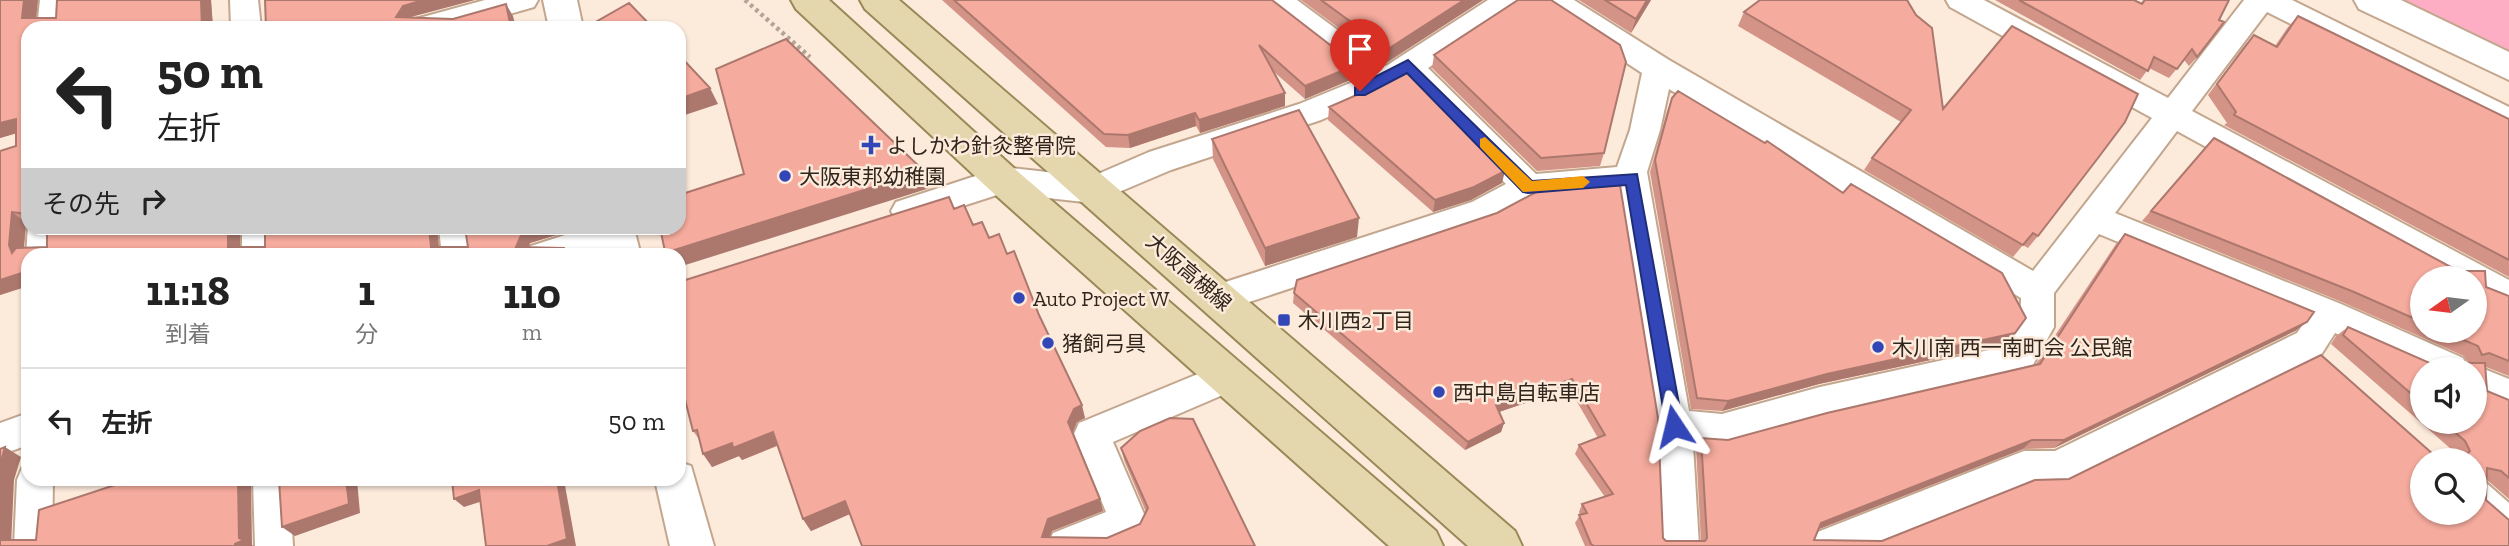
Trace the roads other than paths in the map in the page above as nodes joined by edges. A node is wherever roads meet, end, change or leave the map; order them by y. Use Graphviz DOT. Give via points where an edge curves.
graph roads {
  1 [pos="54,0"];
  2 [pos="244,0"];
  3 [pos="524,0"];
  4 [pos="559,0"];
  5 [pos="808,0"];
  6 [pos="877,0"];
  7 [pos="1277,0"];
  8 [pos="1510,0"];
  9 [pos="1552,0"];
  10 [pos="1960,0"];
  11 [pos="2260,0"];
  12 [pos="2267,0"];
  13 [pos="2371,0"];
  14 [pos="52,21"];
  15 [pos="246,21"];
  16 [pos="424,21"];
  17 [pos="564,21"];
  18 [pos="2509,67"];
  19 [pos="1658,68"];
  20 [pos="1397,73"];
  21 [pos="2175,114"];
  22 [pos="2509,121"];
  23 [pos="1632,178"];
  24 [pos="1003,180"];
  25 [pos="1528,187"];
  26 [pos="1093,190"];
  27 [pos="2093,218"];
  28 [pos="874,222"];
  29 [pos="618,238"];
  30 [pos="576,248"];
  31 [pos="2036,290"];
  32 [pos="2509,296"];
  33 [pos="1219,298"];
  34 [pos="2329,314"];
  35 [pos="2424,357"];
  36 [pos="1227,376"];
  37 [pos="2487,386"];
  38 [pos="2509,396"];
  39 [pos="1674,426"];
  40 [pos="21,432"];
  41 [pos="0,439"];
  42 [pos="35,486"];
  43 [pos="271,486"];
  44 [pos="677,486"];
  45 [pos="2487,501"];
  46 [pos="2509,520"];
  47 [pos="1394,533"];
  48 [pos="690,545"];
  49 [pos="33,546"];
  50 [pos="274,546"];
  51 [pos="1066,546"];
  52 [pos="1421,546"];
  53 [pos="1500,546"];
  54 [pos="1680,546"];
  55 [pos="1828,546"];
  1 -- 14 [label="street"];
  2 -- 15 [label="street"];
  3 -- 16 [label="street"];
  4 -- 17 [label="street"];
  5 -- 24 [label="main road"];
  6 -- 26 [label="main road, 大阪高槻線"];
  7 -- 20 [label="street"];
  8 -- 20 [label="street"];
  9 -- 19 [label="street"];
  10 -- 21 [label="street"];
  11 -- 21 [label="street"];
  12 -- 22 [label="street"];
  13 -- 18 [label="street"];
  19 -- 23 [label="street"];
  19 -- 31 [label="street"];
  20 -- 25 [label="street"];
  20 -- 26 [label="street" via="1310,112 1160,161"];
  21 -- 27 [label="street"];
  21 -- 32 [label="street"];
  23 -- 25 [label="street"];
  23 -- 39 [label="street"];
  24 -- 26 [label="street"];
  24 -- 28 [label="street"];
  24 -- 36 [label="main road"];
  25 -- 33 [label="street" via="1483,212"];
  26 -- 33 [label="main road, 大阪高槻線"];
  27 -- 31 [label="street"];
  27 -- 34 [label="street"];
  29 -- 30 [label="street"];
  31 -- 39 [label="street" via="2042,317 2018,359 1722,430"];
  33 -- 53 [label="main road, 大阪高槻線"];
  34 -- 35 [label="street"];
  34 -- 55 [label="street" via="2318,353 2058,468 2024,468"];
  36 -- 47 [label="main road"];
  36 -- 51 [label="street" via="1092,434 1128,521"];
  37 -- 38 [label="street"];
  39 -- 54 [label="street"];
  40 -- 41 [label="street"];
  42 -- 49 [label="street"];
  43 -- 50 [label="street"];
  44 -- 48 [label="street"];
  45 -- 46 [label="street"];
  47 -- 52 [label="main road"];
}
